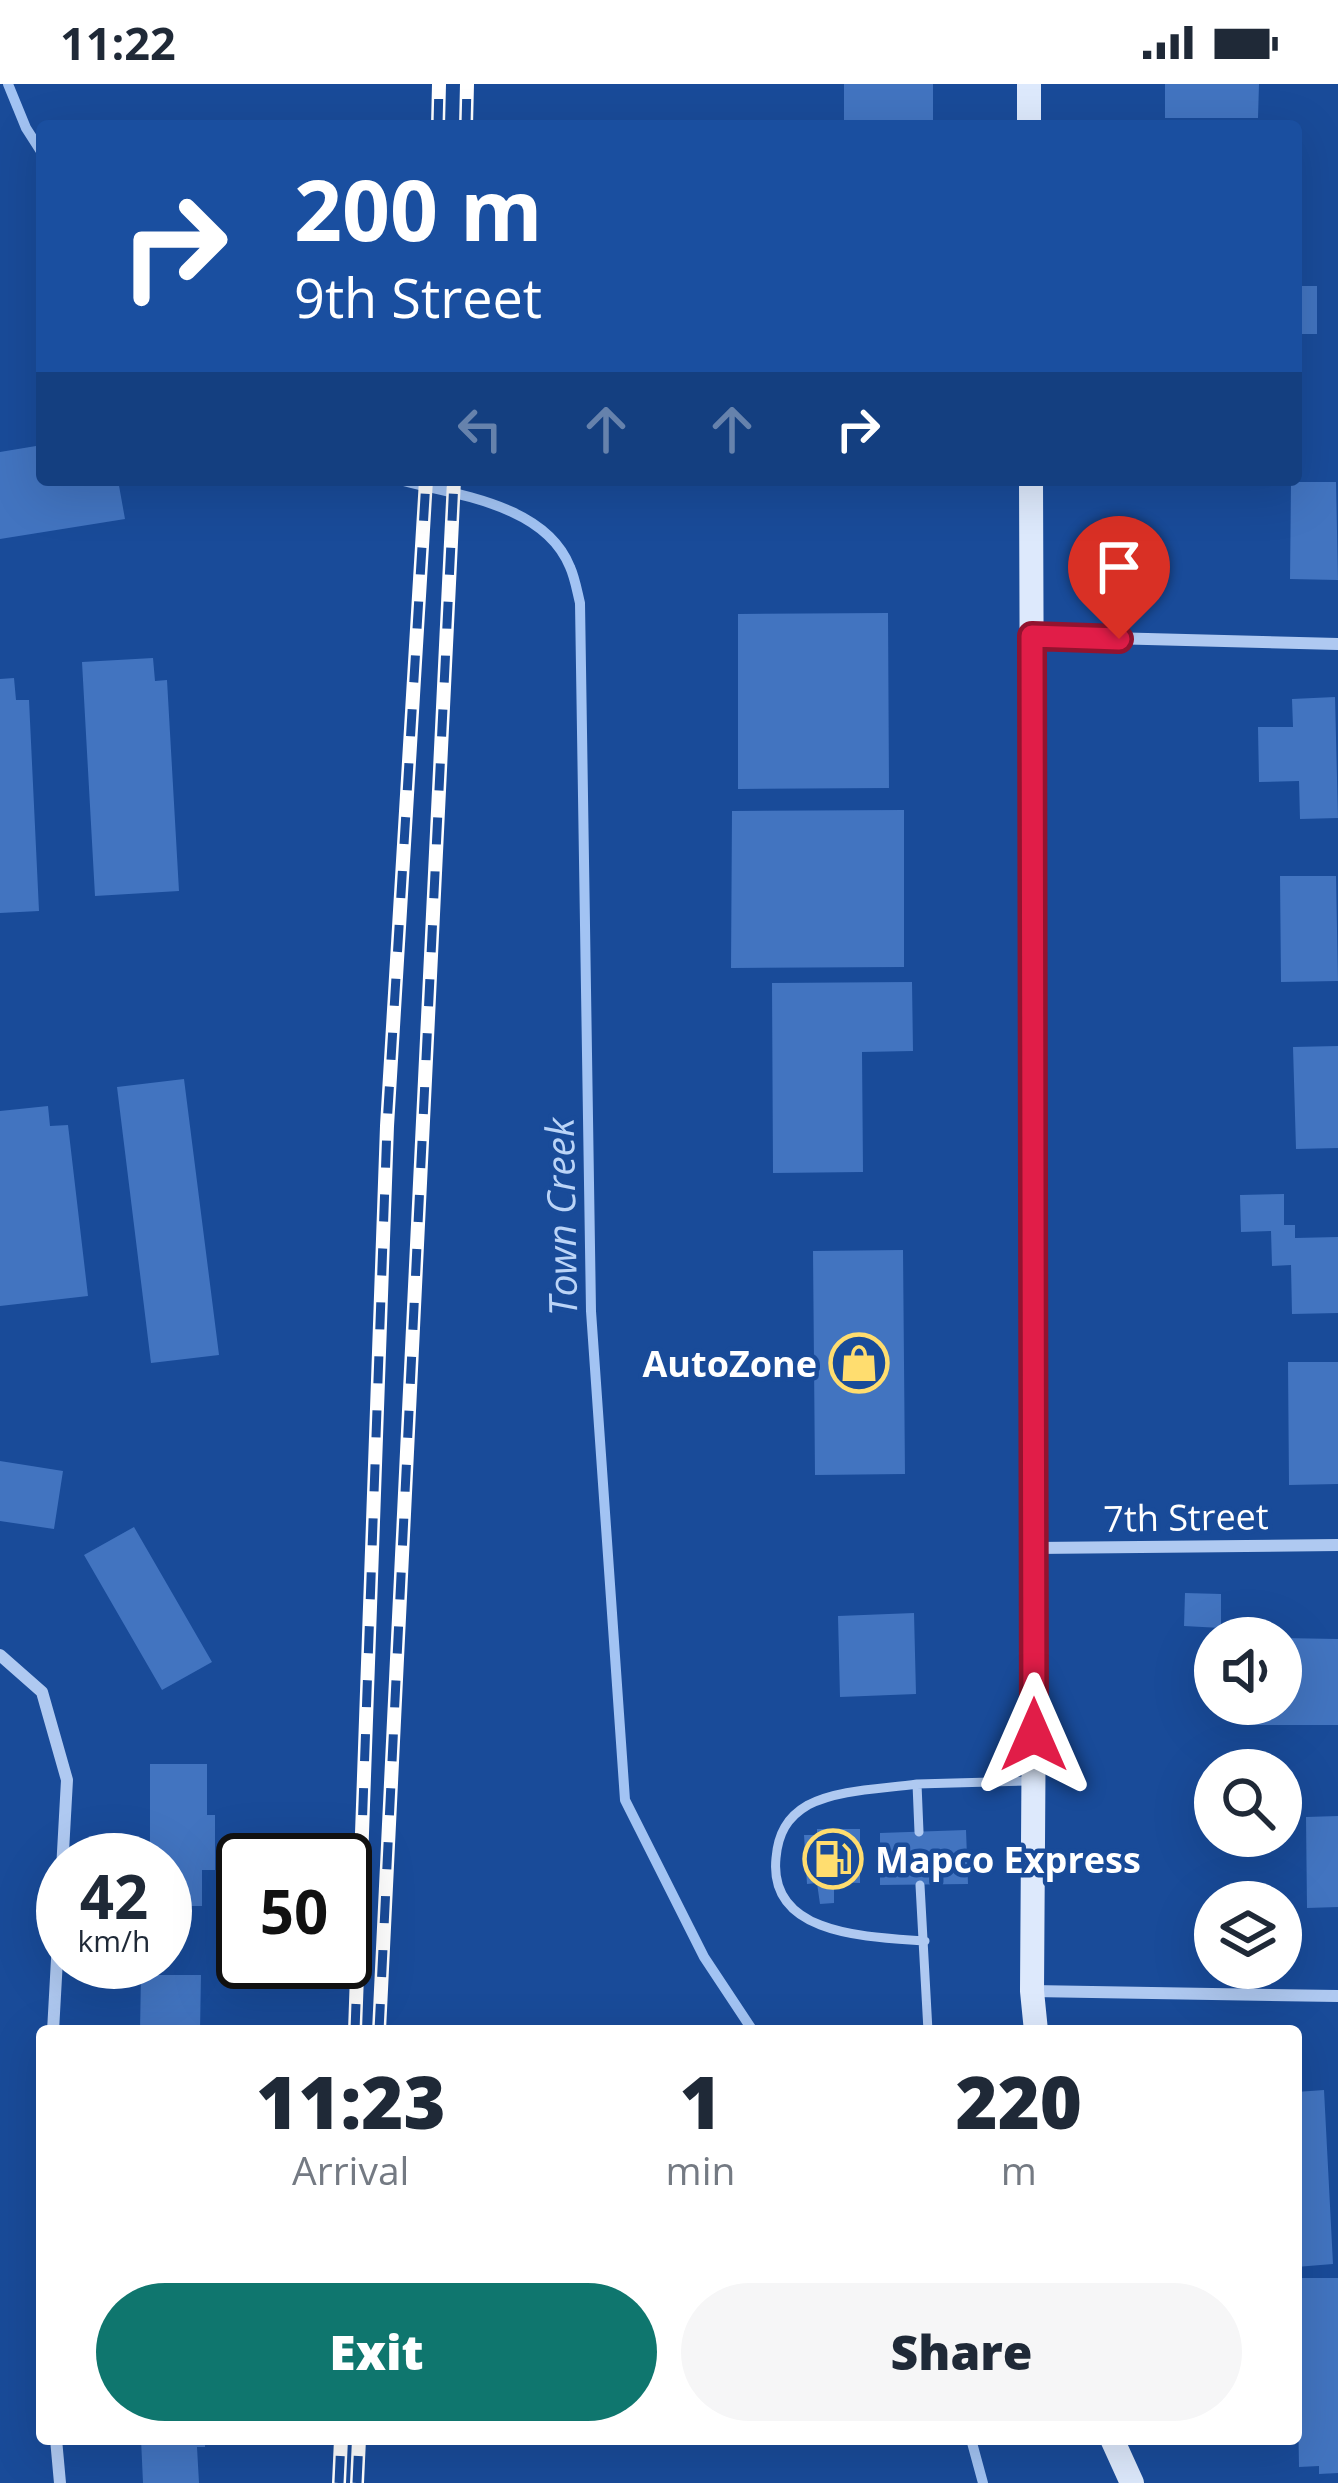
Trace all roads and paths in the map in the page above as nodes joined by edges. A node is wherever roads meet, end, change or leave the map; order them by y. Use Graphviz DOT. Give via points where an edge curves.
graph roads {
  1 [pos="1029,84"];
  2 [pos="1030,120"];
  3 [pos="1031,486"];
  4 [pos="1032,636"];
  5 [pos="1338,644"];
  6 [pos="1338,1545"];
  7 [pos="1035,1548"];
  8 [pos="0,1655"];
  9 [pos="1034,1781"];
  10 [pos="917,1784"];
  11 [pos="919,1832"];
  12 [pos="920,1885"];
  13 [pos="925,1941"];
  14 [pos="1032,1991"];
  15 [pos="1338,1996"];
  16 [pos="52,2025"];
  17 [pos="928,2025"];
  18 [pos="1035,2025"];
  19 [pos="57,2445"];
  20 [pos="1115,2445"];
  21 [pos="60,2483"];
  22 [pos="1132,2483"];
  1 -- 2 [label="main road"];
  3 -- 4 [label="main road"];
  4 -- 5 [label="street"];
  4 -- 7 [label="main road"];
  6 -- 7 [label="street, 7th Street"];
  7 -- 9 [label="main road"];
  8 -- 16 [label="street" via="42,1692 67,1780"];
  9 -- 10 [label="lane"];
  9 -- 14 [label="main road"];
  10 -- 11 [label="lane"];
  10 -- 13 [label="lane" via="811,1804 789,1819 775,1864 790,1910 810,1922"];
  12 -- 13 [label="lane"];
  13 -- 17 [label="lane"];
  14 -- 15 [label="street"];
  14 -- 18 [label="main road"];
  19 -- 21 [label="street"];
  20 -- 22 [label="main road"];
}
